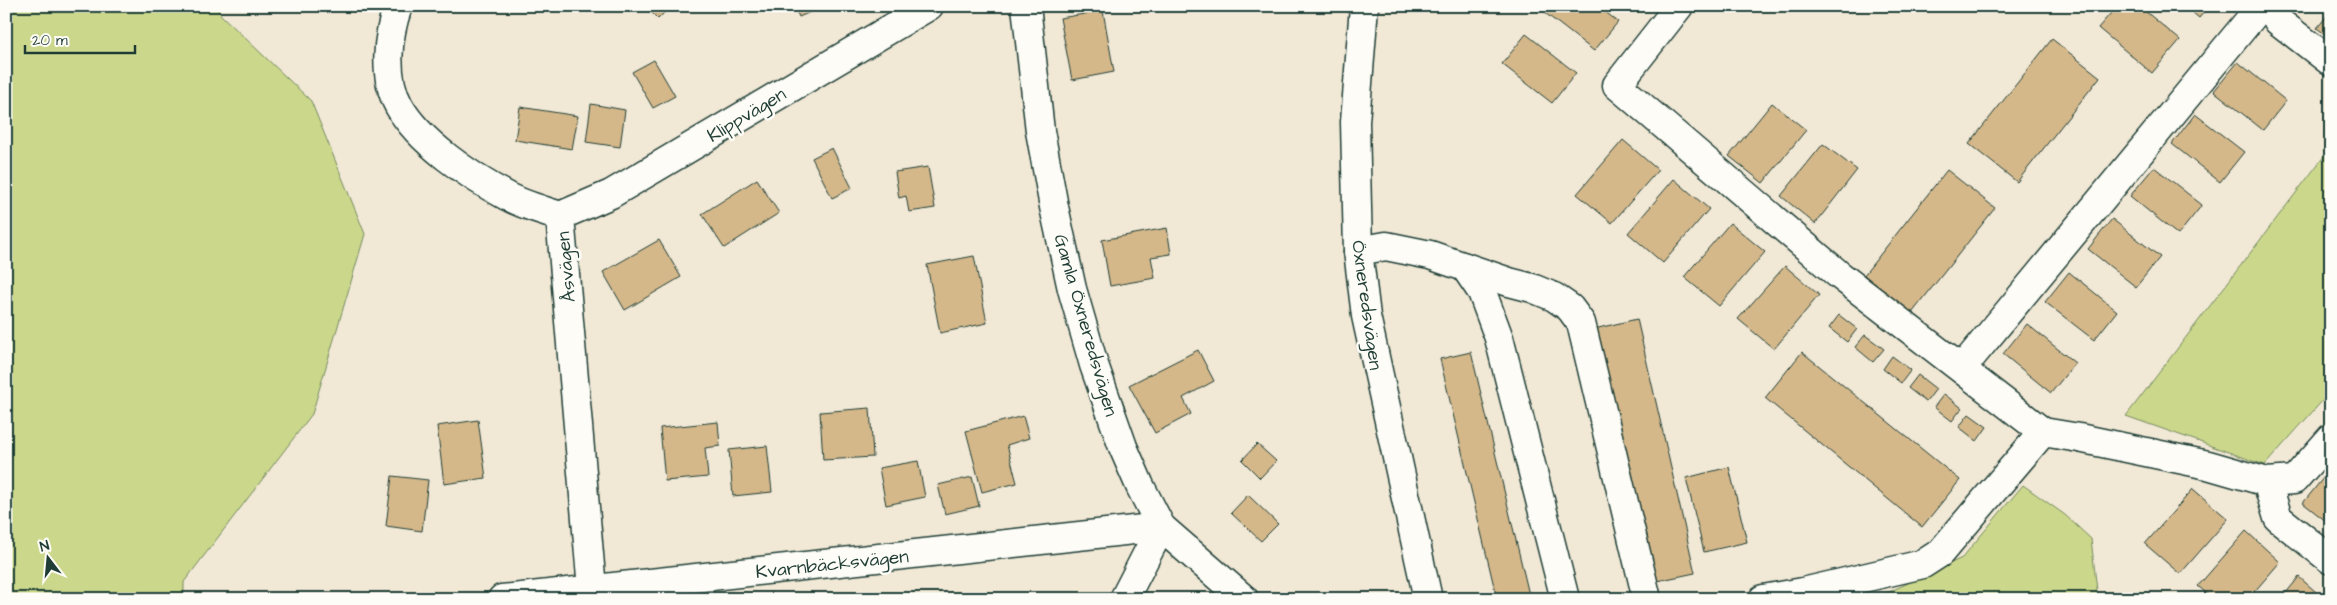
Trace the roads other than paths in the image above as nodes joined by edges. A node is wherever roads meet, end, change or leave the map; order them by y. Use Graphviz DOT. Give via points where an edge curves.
graph roads {
  1 [pos="398,6"];
  2 [pos="929,6"];
  3 [pos="1026,6"];
  4 [pos="1364,6"];
  5 [pos="1679,6"];
  6 [pos="2261,6"];
  7 [pos="2271,6"];
  8 [pos="2331,62"];
  9 [pos="560,216"];
  10 [pos="1358,251"];
  11 [pos="1465,267"];
  12 [pos="1962,368"];
  13 [pos="2043,432"];
  14 [pos="2331,438"];
  15 [pos="2267,482"];
  16 [pos="1161,527"];
  17 [pos="2331,560"];
  18 [pos="592,589"];
  19 [pos="502,599"];
  20 [pos="1124,599"];
  21 [pos="1244,599"];
  22 [pos="1428,599"];
  23 [pos="1565,599"];
  24 [pos="1646,599"];
  25 [pos="1763,599"];
  1 -- 9 [label="street, Åsvägen" via="390,42 389,66 399,106 415,127 438,150 500,192"];
  2 -- 9 [label="street, Klippvägen" via="611,194"];
  3 -- 16 [label="street, Gamla Öxneredsvägen" via="1040,131 1072,289 1123,447"];
  4 -- 10 [label="street, Öxneredsvägen" via="1356,122"];
  5 -- 12 [label="street" via="1617,84 1838,274"];
  6 -- 12 [label="street"];
  7 -- 8 [label="street" via="2278,21"];
  9 -- 18 [label="street, Åsvägen"];
  10 -- 11 [label="street" via="1386,246 1430,255"];
  10 -- 22 [label="street, Öxneredsvägen" via="1370,335"];
  11 -- 23 [label="street" via="1482,292 1499,338"];
  11 -- 24 [label="street" via="1554,297 1570,308 1581,323"];
  12 -- 13 [label="street"];
  13 -- 15 [label="street" via="2208,465"];
  13 -- 25 [label="street" via="1940,553 1923,564"];
  14 -- 15 [label="street" via="2294,480"];
  15 -- 17 [label="street" via="2278,518"];
  16 -- 18 [label="street, Kvarnbäcksvägen"];
  16 -- 20 [label="street"];
  16 -- 21 [label="street, Gamla Öxneredsvägen"];
  18 -- 19 [label="street, Kvarnbäcksvägen"];
}
